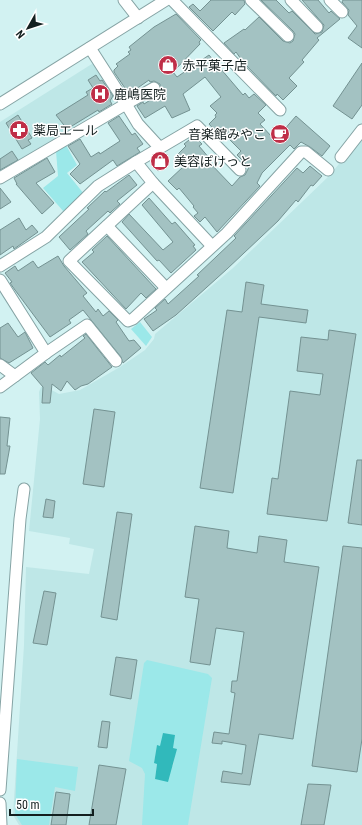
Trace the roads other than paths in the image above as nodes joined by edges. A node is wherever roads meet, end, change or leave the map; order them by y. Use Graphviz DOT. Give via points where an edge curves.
graph roads {
  1 [pos="124,0"];
  2 [pos="166,0"];
  3 [pos="172,0"];
  4 [pos="251,0"];
  5 [pos="291,0"];
  6 [pos="330,0"];
  7 [pos="342,12"];
  8 [pos="138,18"];
  9 [pos="317,27"];
  10 [pos="288,36"];
  11 [pos="90,48"];
  12 [pos="154,88"];
  13 [pos="0,104"];
  14 [pos="126,104"];
  15 [pos="280,110"];
  16 [pos="362,130"];
  17 [pos="160,148"];
  18 [pos="341,157"];
  19 [pos="136,162"];
  20 [pos="240,170"];
  21 [pos="328,170"];
  22 [pos="0,178"];
  23 [pos="153,183"];
  24 [pos="107,226"];
  25 [pos="212,246"];
  26 [pos="0,266"];
  27 [pos="0,280"];
  28 [pos="166,288"];
  29 [pos="46,353"];
  30 [pos="116,361"];
  31 [pos="0,365"];
  32 [pos="15,376"];
  33 [pos="0,387"];
  34 [pos="24,490"];
  35 [pos="0,790"];
  36 [pos="0,803"];
  37 [pos="1,825"];
  1 -- 8 [label="street"];
  2 -- 8 [label="street"];
  3 -- 15 [label="street"];
  4 -- 10 [label="street"];
  5 -- 9 [label="street"];
  6 -- 7 [label="street"];
  8 -- 11 [label="street"];
  11 -- 13 [label="street"];
  11 -- 14 [label="street"];
  12 -- 14 [label="street"];
  14 -- 17 [label="street" via="138,124"];
  14 -- 22 [label="street"];
  16 -- 18 [label="street"];
  17 -- 19 [label="street"];
  17 -- 20 [label="street" via="197,126"];
  19 -- 23 [label="street"];
  19 -- 26 [label="street" via="98,186 46,237"];
  21 -- 25 [label="street" via="306,152 301,152"];
  23 -- 24 [label="street"];
  23 -- 25 [label="street"];
  24 -- 28 [label="street"];
  24 -- 28 [label="street" via="69,261 128,321"];
  25 -- 28 [label="street"];
  27 -- 29 [label="street"];
  29 -- 30 [label="street" via="87,325"];
  29 -- 32 [label="street"];
  31 -- 32 [label="street"];
  32 -- 33 [label="street"];
  34 -- 35 [label="street"];
  36 -- 37 [label="street"];
}
